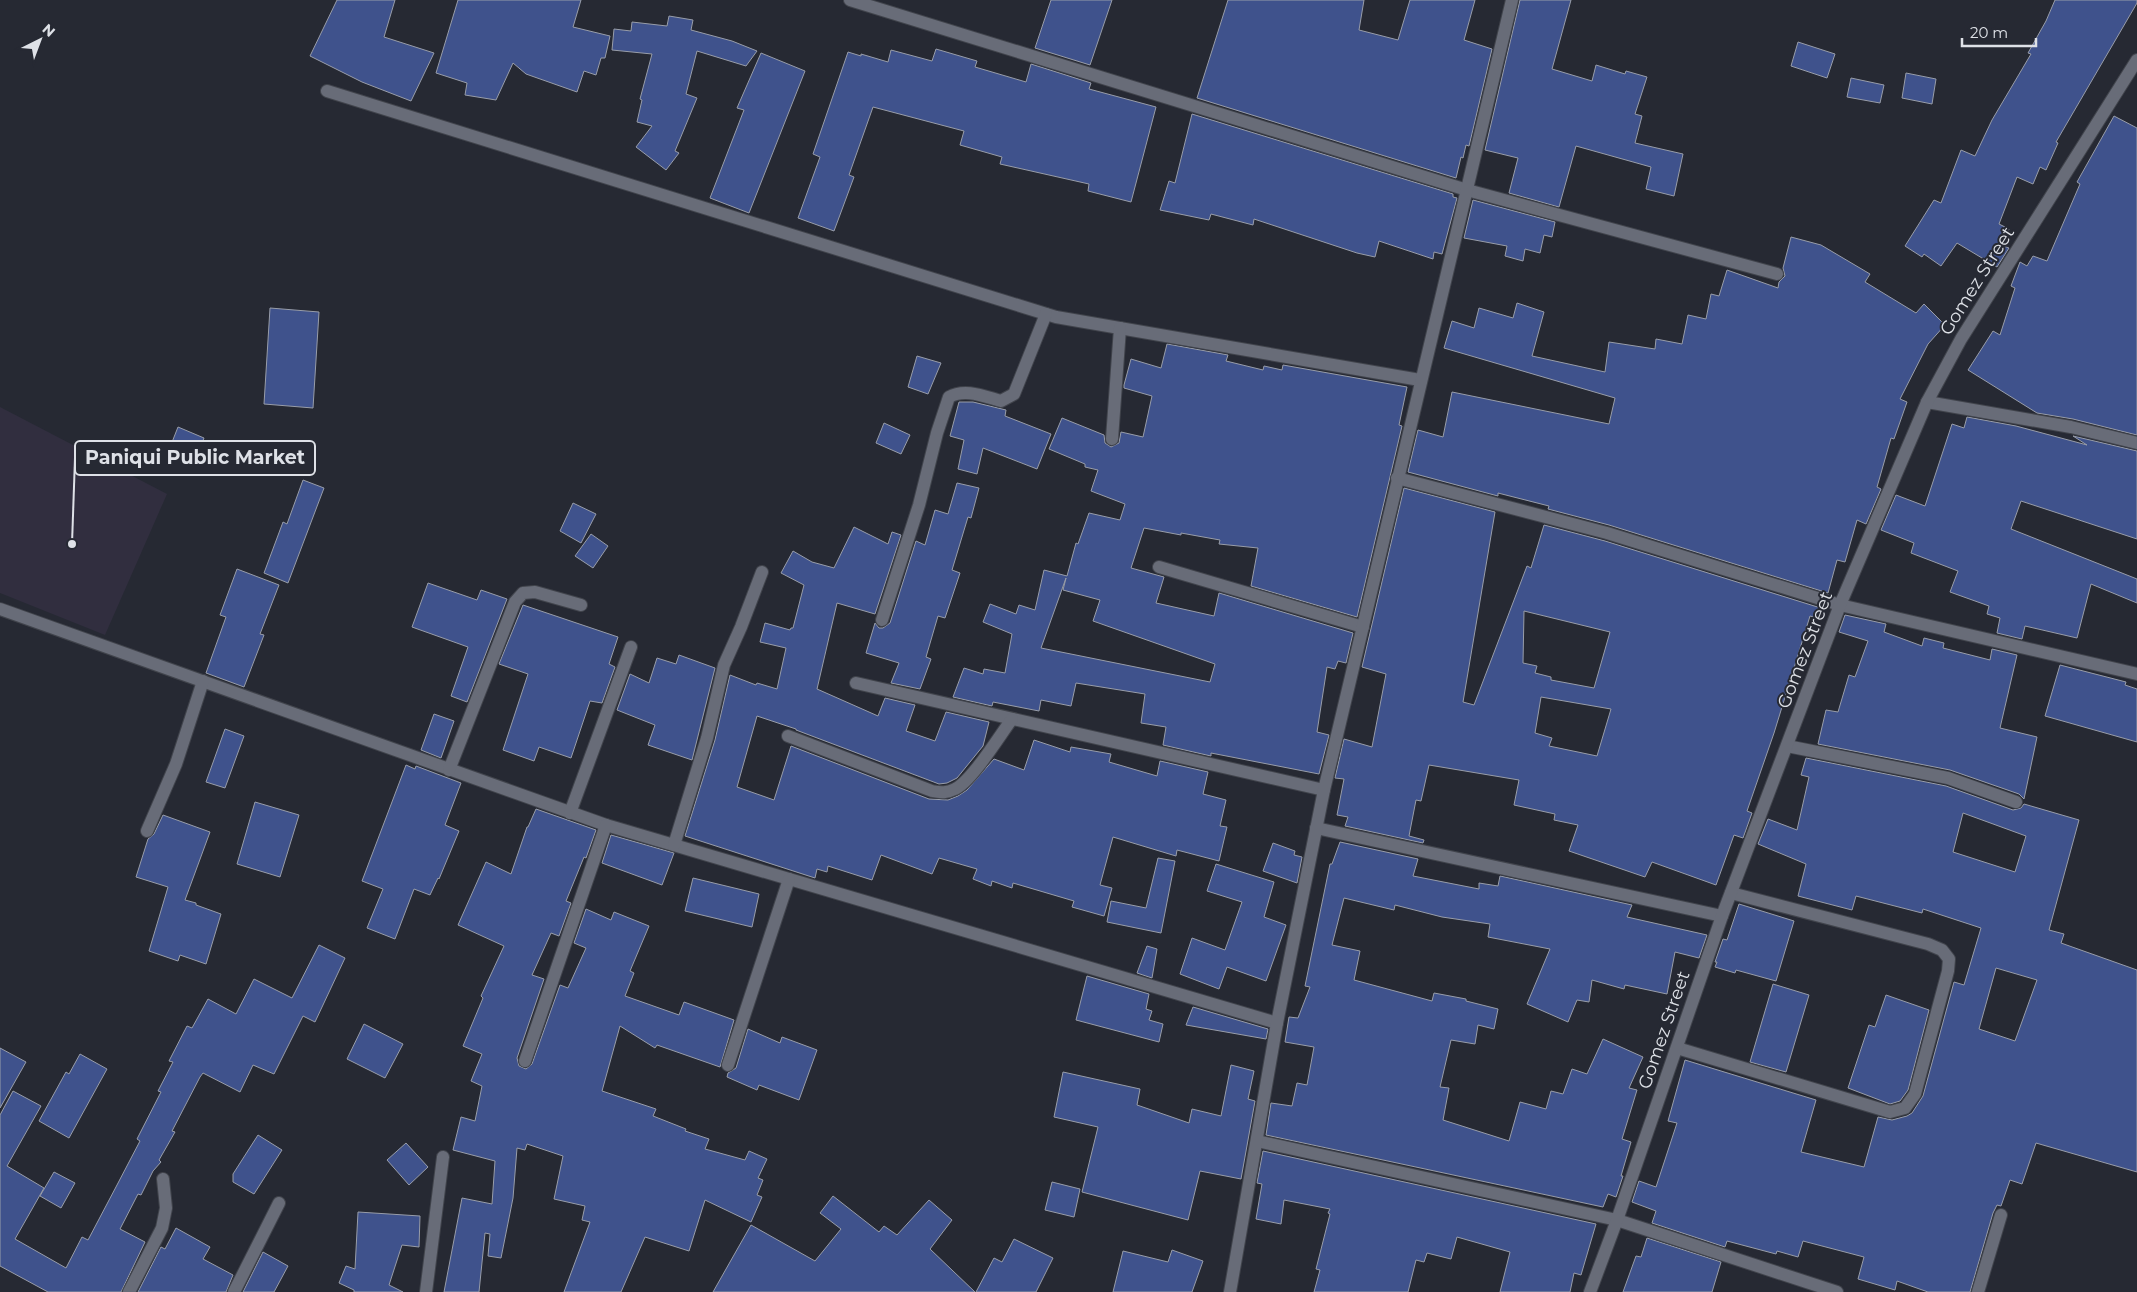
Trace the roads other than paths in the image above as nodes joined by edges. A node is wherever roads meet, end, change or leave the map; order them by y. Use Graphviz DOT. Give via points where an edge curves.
graph roads {
  1 [pos="850,0"];
  2 [pos="1512,0"];
  3 [pos="2137,60"];
  4 [pos="327,91"];
  5 [pos="1467,190"];
  6 [pos="1777,274"];
  7 [pos="1046,314"];
  8 [pos="1120,328"];
  9 [pos="1420,380"];
  10 [pos="1927,402"];
  11 [pos="1112,439"];
  12 [pos="2137,443"];
  13 [pos="1397,478"];
  14 [pos="1159,567"];
  15 [pos="762,572"];
  16 [pos="581,605"];
  17 [pos="1840,605"];
  18 [pos="0,609"];
  19 [pos="882,620"];
  20 [pos="1363,628"];
  21 [pos="631,647"];
  22 [pos="2137,674"];
  23 [pos="202,682"];
  24 [pos="856,683"];
  25 [pos="1012,719"];
  26 [pos="788,736"];
  27 [pos="1787,746"];
  28 [pos="449,770"];
  29 [pos="1324,790"];
  30 [pos="2016,802"];
  31 [pos="570,813"];
  32 [pos="606,825"];
  33 [pos="1316,828"];
  34 [pos="147,831"];
  35 [pos="674,845"];
  36 [pos="789,879"];
  37 [pos="1731,893"];
  38 [pos="1722,916"];
  39 [pos="1277,1022"];
  40 [pos="1677,1048"];
  41 [pos="525,1061"];
  42 [pos="728,1065"];
  43 [pos="1257,1141"];
  44 [pos="443,1158"];
  45 [pos="163,1179"];
  46 [pos="278,1203"];
  47 [pos="2001,1215"];
  48 [pos="1616,1220"];
  49 [pos="129,1292"];
  50 [pos="234,1292"];
  51 [pos="426,1292"];
  52 [pos="1230,1292"];
  53 [pos="1590,1292"];
  54 [pos="1837,1292"];
  55 [pos="1978,1292"];
  1 -- 5 [label="street"];
  2 -- 5 [label="street"];
  3 -- 10 [label="street, Gomez Street" via="1961,339"];
  4 -- 7 [label="street"];
  5 -- 6 [label="street"];
  5 -- 9 [label="street"];
  7 -- 8 [label="street"];
  7 -- 19 [label="street" via="1014,394 1001,401 972,393 957,392 949,397 917,513"];
  8 -- 9 [label="street"];
  8 -- 11 [label="street"];
  9 -- 13 [label="street"];
  10 -- 12 [label="street" via="2071,427"];
  10 -- 17 [label="street, Gomez Street"];
  13 -- 17 [label="street" via="1607,533"];
  13 -- 20 [label="street"];
  14 -- 20 [label="street"];
  15 -- 35 [label="street" via="724,665 707,738"];
  16 -- 28 [label="street" via="535,592 523,592 516,602"];
  17 -- 22 [label="street"];
  17 -- 27 [label="street, Gomez Street"];
  18 -- 23 [label="street"];
  20 -- 29 [label="street"];
  21 -- 31 [label="street"];
  23 -- 28 [label="street"];
  23 -- 34 [label="street" via="176,764"];
  24 -- 25 [label="street"];
  25 -- 26 [label="street" via="968,778 957,789 944,793"];
  25 -- 29 [label="street"];
  27 -- 30 [label="street" via="1948,778"];
  27 -- 37 [label="street, Gomez Street"];
  28 -- 31 [label="street"];
  29 -- 33 [label="street"];
  31 -- 32 [label="street"];
  32 -- 35 [label="street"];
  32 -- 41 [label="street"];
  33 -- 38 [label="street"];
  33 -- 39 [label="street"];
  35 -- 36 [label="street"];
  36 -- 39 [label="street"];
  36 -- 42 [label="street"];
  37 -- 38 [label="street, Gomez Street"];
  37 -- 40 [label="street" via="1942,950 1949,959 1948,971 1915,1094 1905,1108 1890,1112"];
  38 -- 40 [label="street, Gomez Street"];
  39 -- 43 [label="street"];
  40 -- 48 [label="street, Gomez Street"];
  43 -- 48 [label="street"];
  43 -- 52 [label="street"];
  44 -- 51 [label="street"];
  45 -- 49 [label="street" via="166,1208 162,1228"];
  46 -- 50 [label="street"];
  47 -- 55 [label="street"];
  48 -- 53 [label="street, Gomez Street"];
  48 -- 54 [label="street"];
}
